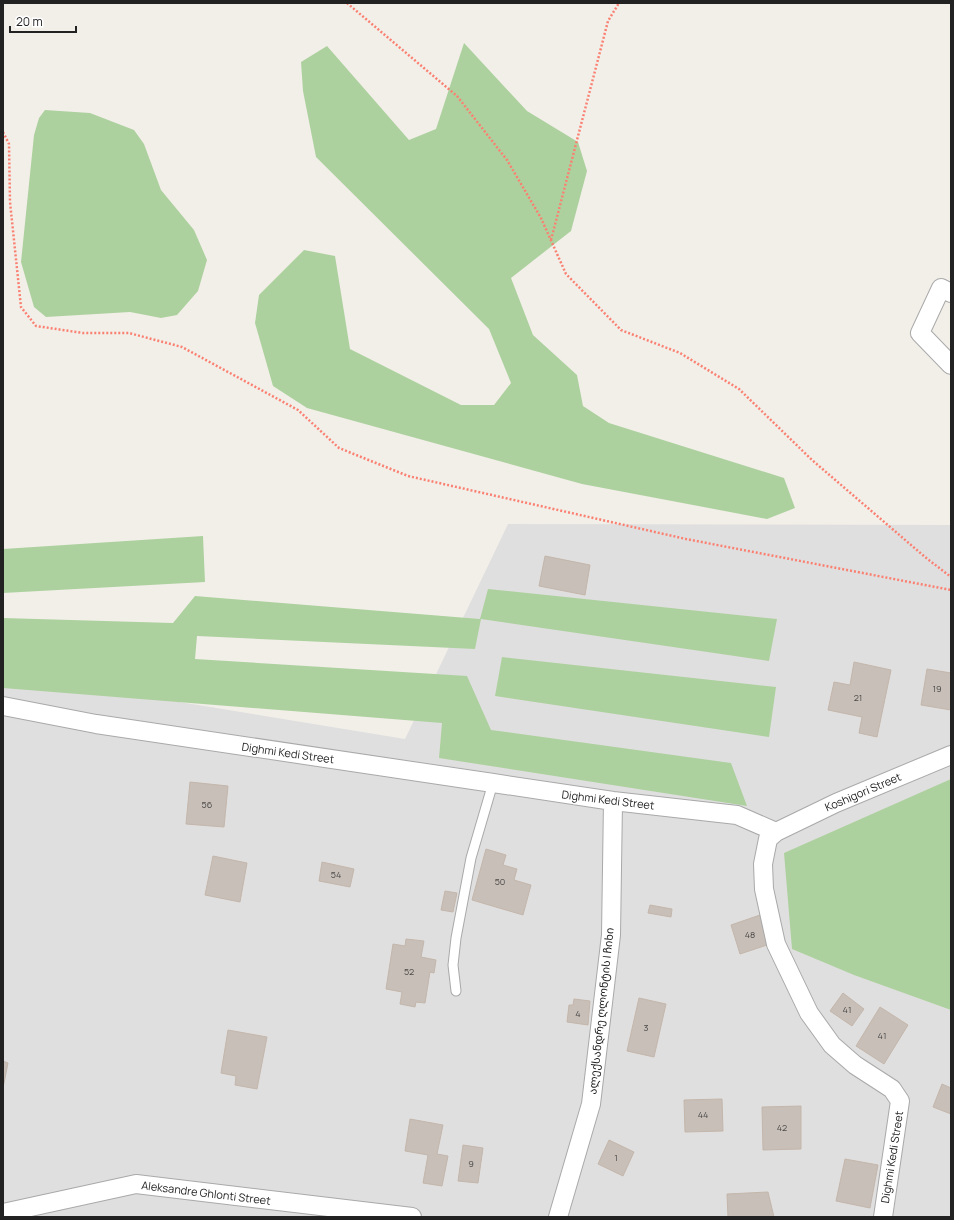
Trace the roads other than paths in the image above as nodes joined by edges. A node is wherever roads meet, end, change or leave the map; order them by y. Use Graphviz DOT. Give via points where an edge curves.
graph roads {
  1 [pos="951,293"];
  2 [pos="951,365"];
  3 [pos="3,706"];
  4 [pos="951,755"];
  5 [pos="493,783"];
  6 [pos="613,801"];
  7 [pos="776,832"];
  8 [pos="456,991"];
  9 [pos="3,1213"];
  10 [pos="412,1217"];
  11 [pos="558,1217"];
  12 [pos="883,1217"];
  1 -- 2 [label="street" via="941,288 920,333"];
  3 -- 5 [label="street, Dighmi Kedi Street" via="96,724"];
  4 -- 7 [label="street, Koshigori Street" via="836,803"];
  5 -- 6 [label="street, Dighmi Kedi Street"];
  5 -- 8 [label="lane" via="471,858 456,938 453,965"];
  6 -- 7 [label="street, Dighmi Kedi Street" via="737,815"];
  6 -- 11 [label="street, ალექსანდრე ღლონტის I ჩიხი" via="611,935 591,1104"];
  7 -- 12 [label="street, Dighmi Kedi Street" via="768,839 763,864 764,889 776,944 810,1013 832,1044 855,1065 892,1089 900,1101"];
  9 -- 10 [label="street, Aleksandre Ghlonti Street" via="136,1184"];
}
